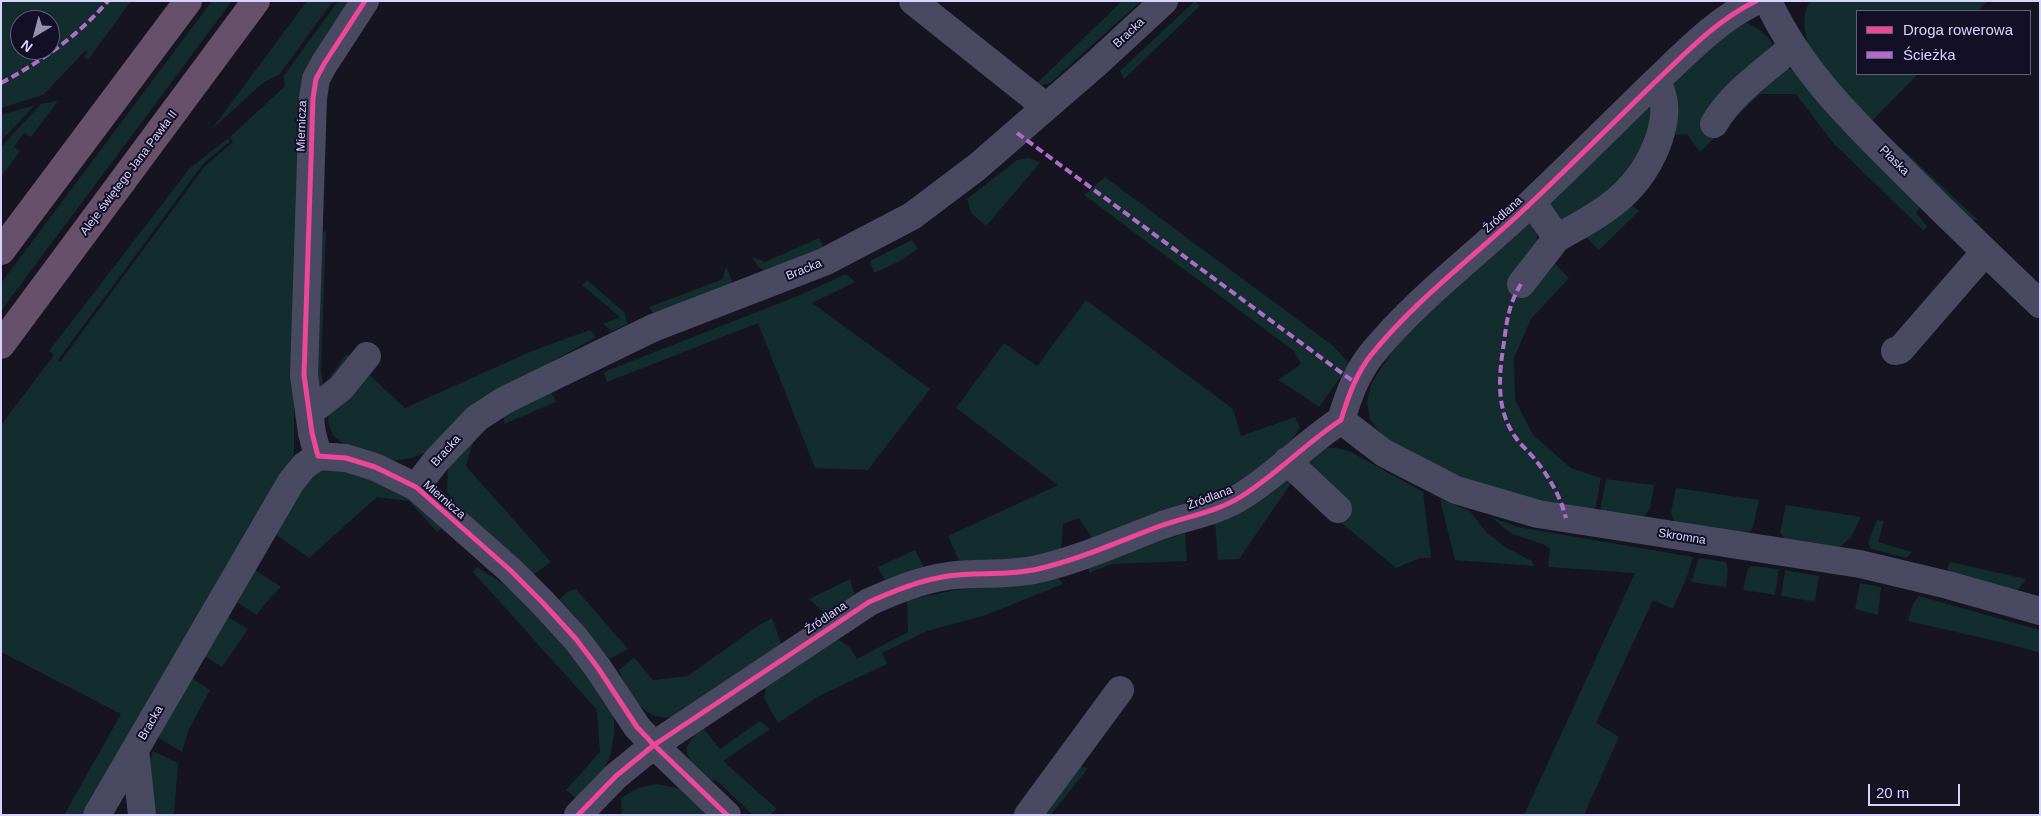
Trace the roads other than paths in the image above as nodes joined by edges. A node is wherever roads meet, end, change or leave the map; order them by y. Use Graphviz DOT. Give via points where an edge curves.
graph roads {
  1 [pos="188,1"];
  2 [pos="256,1"];
  3 [pos="365,1"];
  4 [pos="913,1"];
  5 [pos="1164,1"];
  6 [pos="1756,1"];
  7 [pos="1768,1"];
  8 [pos="1792,47"];
  9 [pos="1657,81"];
  10 [pos="1046,107"];
  11 [pos="1714,124"];
  12 [pos="1532,202"];
  13 [pos="1557,238"];
  14 [pos="1,251"];
  15 [pos="1985,252"];
  16 [pos="1521,284"];
  17 [pos="2040,304"];
  18 [pos="1,345"];
  19 [pos="1895,350"];
  20 [pos="367,356"];
  21 [pos="309,413"];
  22 [pos="1341,420"];
  23 [pos="318,456"];
  24 [pos="1287,461"];
  25 [pos="416,487"];
  26 [pos="1338,509"];
  27 [pos="2040,611"];
  28 [pos="1120,690"];
  29 [pos="654,745"];
  30 [pos="135,750"];
  31 [pos="97,815"];
  32 [pos="142,815"];
  33 [pos="578,815"];
  34 [pos="727,815"];
  35 [pos="1028,815"];
  1 -- 14 [label="highway"];
  2 -- 18 [label="highway, Aleje świętego Jana Pawła II"];
  3 -- 21 [label="street, Miernicza" via="324,64 316,79 313,98 304,374"];
  4 -- 10 [label="street"];
  5 -- 10 [label="street, Bracka"];
  6 -- 9 [label="street, Źródlana" via="1702,36"];
  7 -- 8 [label="street, Płaska"];
  8 -- 11 [label="street" via="1735,96"];
  8 -- 15 [label="street, Płaska" via="1846,112"];
  9 -- 12 [label="street, Źródlana"];
  9 -- 13 [label="street" via="1664,96 1665,112 1653,155 1644,171 1616,202"];
  10 -- 25 [label="street, Bracka" via="941,195 873,238 807,269 653,328 505,400 477,418 436,460"];
  12 -- 13 [label="street"];
  12 -- 22 [label="street, Źródlana" via="1412,312 1370,356 1354,382"];
  13 -- 16 [label="street"];
  15 -- 17 [label="street, Płaska"];
  15 -- 19 [label="street" via="1900,350"];
  20 -- 21 [label="street" via="341,388"];
  21 -- 23 [label="street, Miernicza"];
  22 -- 24 [label="street, Źródlana"];
  22 -- 27 [label="street, Skromna" via="1384,453 1456,490 1538,514 1860,564"];
  23 -- 25 [label="street, Miernicza" via="346,458 374,466"];
  23 -- 30 [label="street, Bracka" via="304,466 291,482"];
  24 -- 26 [label="street"];
  24 -- 29 [label="street, Źródlana" via="1258,485 1223,507 1094,552 1038,569 948,576 896,590 868,602"];
  25 -- 29 [label="street, Miernicza" via="550,610 587,653 637,727"];
  28 -- 35 [label="street"];
  29 -- 33 [label="street, Źródlana" via="616,776"];
  29 -- 34 [label="street, Miernicza"];
  30 -- 31 [label="street, Bracka"];
  30 -- 32 [label="street"];
}
